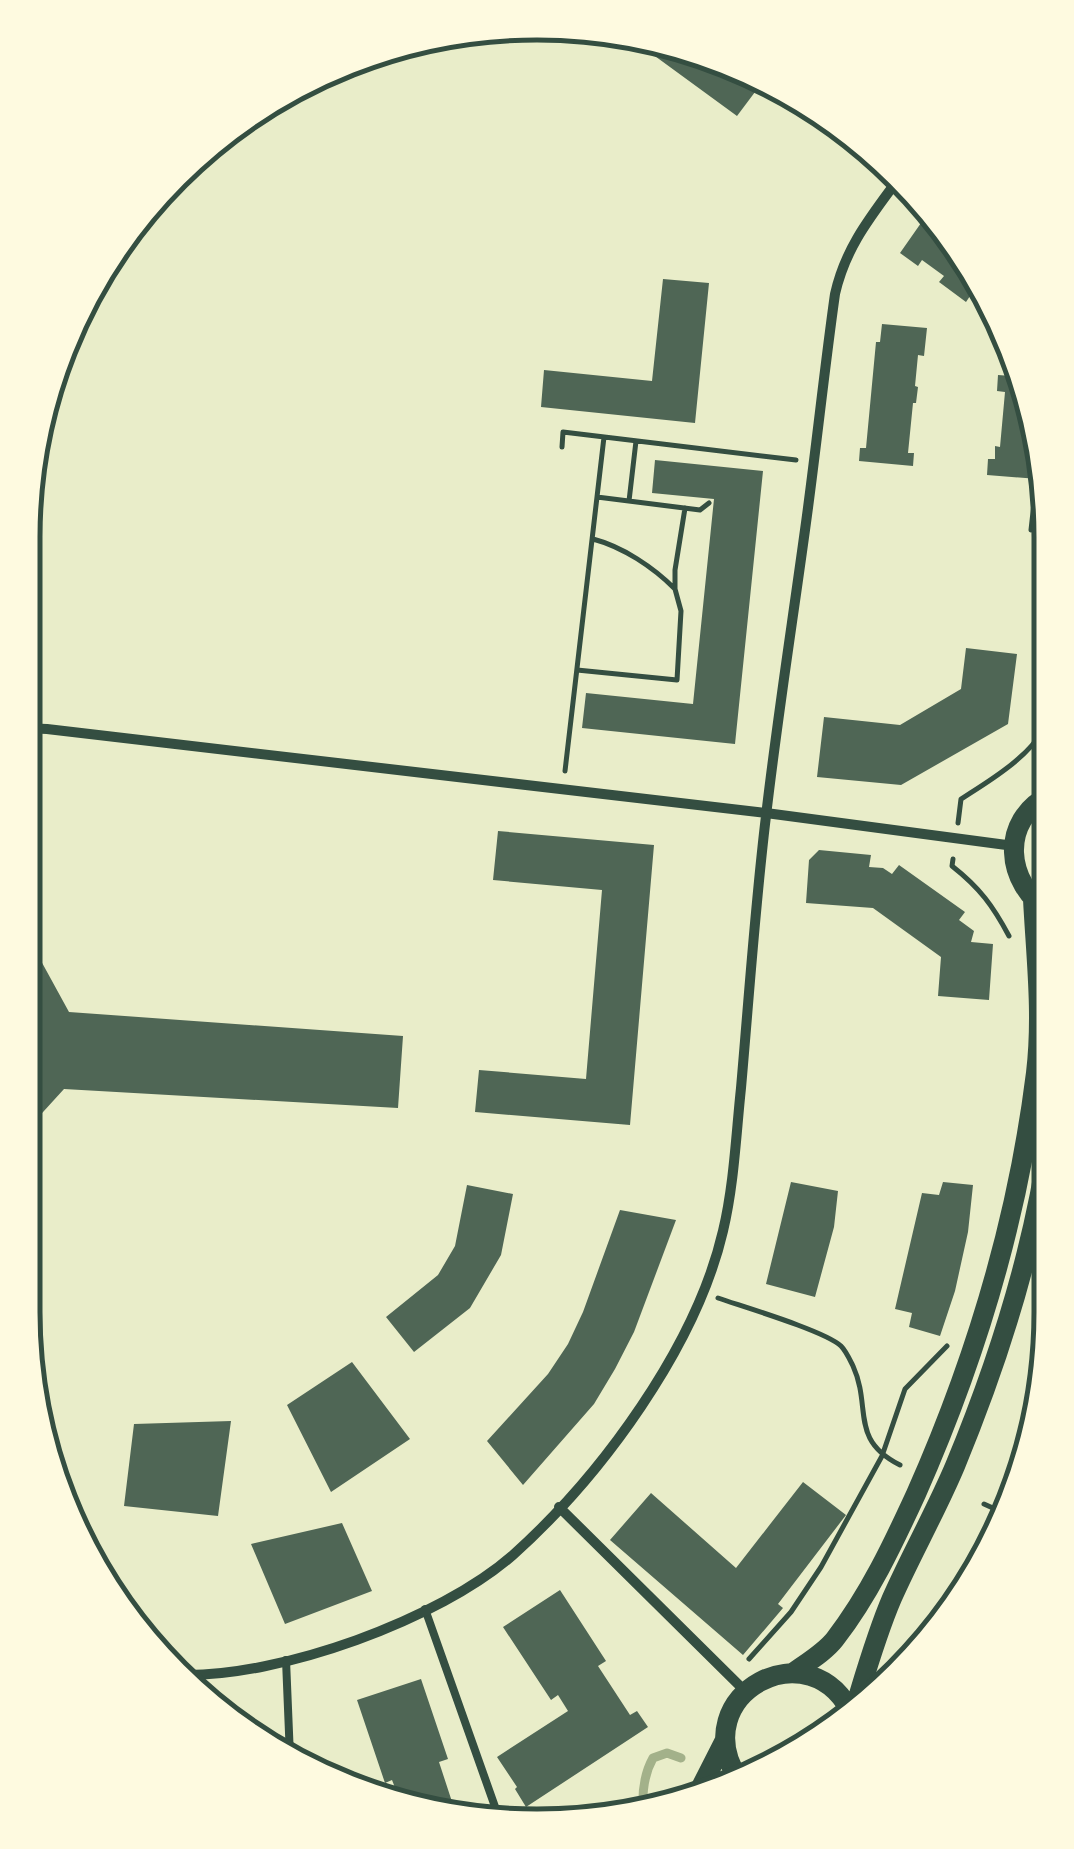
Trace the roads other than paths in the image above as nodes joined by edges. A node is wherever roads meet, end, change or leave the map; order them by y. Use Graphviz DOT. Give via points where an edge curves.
graph roads {
  1 [pos="891,189"];
  2 [pos="40,729"];
  3 [pos="1034,807"];
  4 [pos="766,814"];
  5 [pos="1014,846"];
  6 [pos="1034,898"];
  7 [pos="1034,1083"];
  8 [pos="1034,1222"];
  9 [pos="559,1507"];
  10 [pos="425,1610"];
  11 [pos="286,1660"];
  12 [pos="794,1672"];
  13 [pos="197,1674"];
  14 [pos="738,1684"];
  15 [pos="861,1689"];
  16 [pos="845,1702"];
  17 [pos="725,1740"];
  18 [pos="289,1743"];
  19 [pos="733,1769"];
  20 [pos="705,1780"];
  21 [pos="495,1807"];
  1 -- 4 [label="street" via="854,240 838,278"];
  2 -- 4 [label="street"];
  3 -- 5 [label="main road"];
  4 -- 5 [label="street"];
  4 -- 9 [label="street" via="724,1231 680,1342 653,1388"];
  5 -- 6 [label="main road" via="1021,884"];
  7 -- 12 [label="main road" via="996,1272 936,1447 865,1596 833,1642"];
  8 -- 15 [label="main road" via="987,1385 892,1597"];
  9 -- 10 [label="street" via="512,1556"];
  9 -- 14 [label="street"];
  10 -- 11 [label="street"];
  10 -- 21 [label="lane"];
  11 -- 13 [label="street"];
  11 -- 18 [label="lane"];
  12 -- 14 [label="main road"];
  12 -- 16 [label="main road" via="829,1684"];
  14 -- 17 [label="main road"];
  17 -- 19 [label="main road"];
  17 -- 20 [label="main road"];
}
